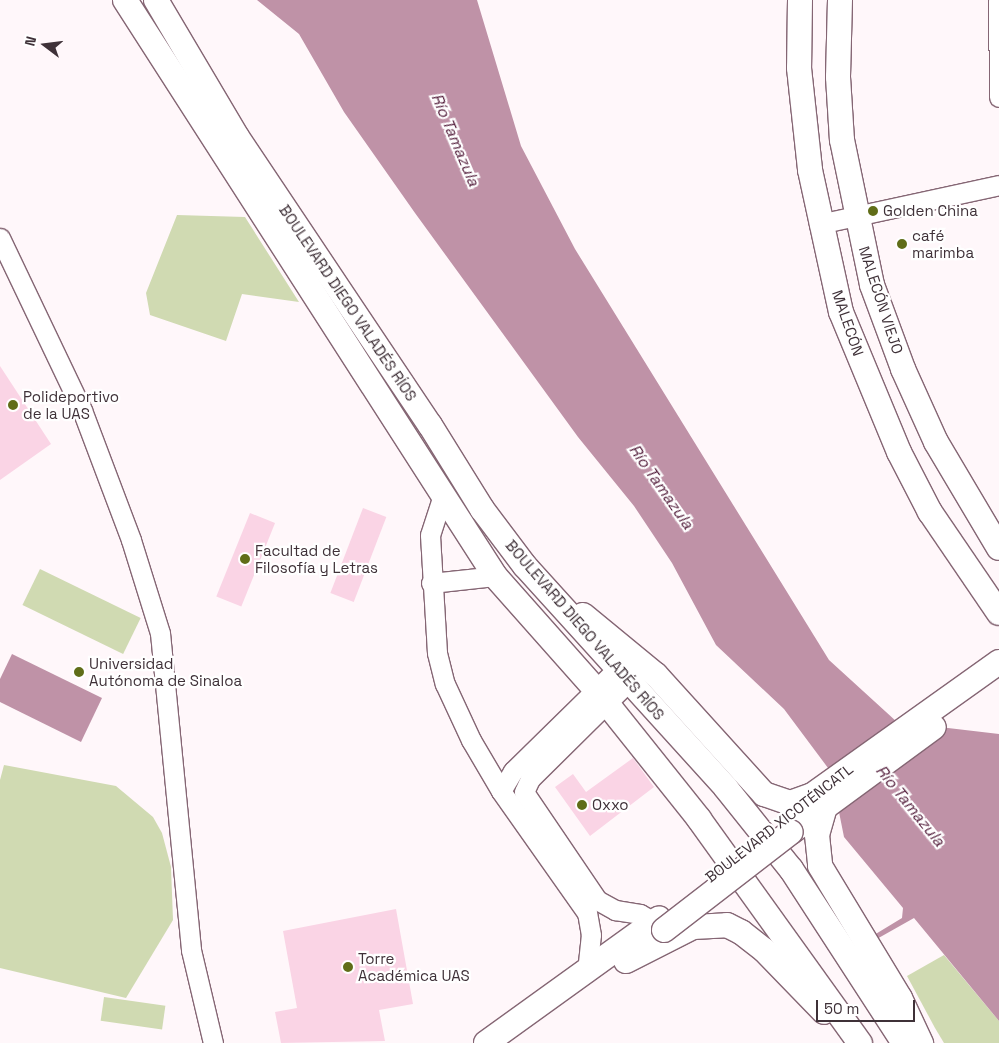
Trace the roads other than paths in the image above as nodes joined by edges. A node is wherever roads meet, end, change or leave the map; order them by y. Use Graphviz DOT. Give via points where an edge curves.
graph roads {
  1 [pos="125,0"];
  2 [pos="156,0"];
  3 [pos="800,0"];
  4 [pos="840,0"];
  5 [pos="998,0"];
  6 [pos="999,97"];
  7 [pos="999,185"];
  8 [pos="856,216"];
  9 [pos="819,224"];
  10 [pos="0,238"];
  11 [pos="443,495"];
  12 [pos="999,548"];
  13 [pos="495,576"];
  14 [pos="431,582"];
  15 [pos="553,596"];
  16 [pos="999,613"];
  17 [pos="996,673"];
  18 [pos="623,675"];
  19 [pos="602,697"];
  20 [pos="501,791"];
  21 [pos="817,801"];
  22 [pos="659,923"];
  23 [pos="626,961"];
  24 [pos="587,972"];
  25 [pos="213,1043"];
  26 [pos="486,1043"];
  27 [pos="510,1043"];
  28 [pos="860,1043"];
  29 [pos="904,1043"];
  30 [pos="921,1043"];
  1 -- 11 [label="main road, BOULEVARD DIEGO VALADÉS RÍOS"];
  2 -- 15 [label="main road, BOULEVARD DIEGO VALADÉS RÍOS" via="237,137 430,425 472,495"];
  3 -- 9 [label="main road, MALECÓN" via="799,68"];
  4 -- 8 [label="main road, MALECÓN VIEJO" via="838,77 842,140"];
  5 -- 6 [label="street"];
  7 -- 8 [label="street"];
  8 -- 9 [label="street"];
  8 -- 12 [label="main road, MALECÓN VIEJO" via="872,285 903,368 936,442"];
  9 -- 16 [label="main road, MALECÓN" via="841,312 899,452 930,512"];
  10 -- 25 [label="street" via="82,410 131,540 160,633 191,950"];
  11 -- 13 [label="main road, BOULEVARD DIEGO VALADÉS RÍOS"];
  11 -- 14 [label="street" via="430,535"];
  13 -- 14 [label="street"];
  13 -- 19 [label="main road, BOULEVARD DIEGO VALADÉS RÍOS"];
  14 -- 20 [label="street" via="437,653 445,684 471,740"];
  15 -- 18 [label="main road, BOULEVARD DIEGO VALADÉS RÍOS"];
  15 -- 21 [label="main road" via="605,631 656,675 764,794 790,803"];
  17 -- 21 [label="main road, BOULEVARD XICOTÉNCATL"];
  18 -- 19 [label="street"];
  18 -- 29 [label="main road, BOULEVARD DIEGO VALADÉS RÍOS" via="726,788 791,869"];
  19 -- 20 [label="street" via="513,771"];
  19 -- 22 [label="street" via="530,779 524,792 597,900 615,910 640,914"];
  19 -- 28 [label="main road, BOULEVARD DIEGO VALADÉS RÍOS" via="699,819"];
  20 -- 24 [label="street" via="587,913 591,935"];
  21 -- 22 [label="main road, BOULEVARD XICOTÉNCATL"];
  21 -- 30 [label="main road" via="820,866"];
  22 -- 23 [label="main road"];
  22 -- 24 [label="main road"];
  23 -- 27 [label="main road"];
  23 -- 28 [label="main road" via="693,927 727,925 764,950"];
  24 -- 26 [label="main road"];
}
